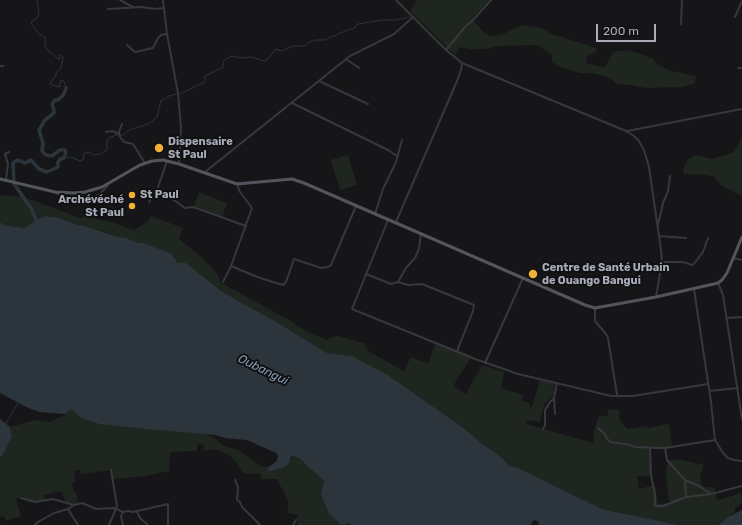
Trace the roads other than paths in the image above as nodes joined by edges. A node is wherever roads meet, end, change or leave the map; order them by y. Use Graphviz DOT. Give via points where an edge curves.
graph roads {
  1 [pos="120,0"];
  2 [pos="164,0"];
  3 [pos="396,0"];
  4 [pos="491,0"];
  5 [pos="682,0"];
  6 [pos="742,1"];
  7 [pos="125,3"];
  8 [pos="134,8"];
  9 [pos="164,8"];
  10 [pos="108,9"];
  11 [pos="124,9"];
  12 [pos="413,17"];
  13 [pos="734,17"];
  14 [pos="681,24"];
  15 [pos="167,34"];
  16 [pos="127,46"];
  17 [pos="446,50"];
  18 [pos="346,59"];
  19 [pos="462,63"];
  20 [pos="359,68"];
  21 [pos="738,68"];
  22 [pos="742,68"];
  23 [pos="319,81"];
  24 [pos="292,103"];
  25 [pos="368,104"];
  26 [pos="742,109"];
  27 [pos="122,124"];
  28 [pos="626,131"];
  29 [pos="106,132"];
  30 [pos="120,135"];
  31 [pos="402,140"];
  32 [pos="9,152"];
  33 [pos="397,156"];
  34 [pos="167,161"];
  35 [pos="145,163"];
  36 [pos="179,164"];
  37 [pos="204,173"];
  38 [pos="670,176"];
  39 [pos="0,179"];
  40 [pos="6,180"];
  41 [pos="109,184"];
  42 [pos="237,184"];
  43 [pos="157,190"];
  44 [pos="55,192"];
  45 [pos="149,202"];
  46 [pos="356,206"];
  47 [pos="375,214"];
  48 [pos="388,220"];
  49 [pos="395,223"];
  50 [pos="246,226"];
  51 [pos="658,226"];
  52 [pos="421,234"];
  53 [pos="659,236"];
  54 [pos="742,237"];
  55 [pos="686,238"];
  56 [pos="708,238"];
  57 [pos="733,258"];
  58 [pos="742,260"];
  59 [pos="662,262"];
  60 [pos="230,266"];
  61 [pos="366,274"];
  62 [pos="523,278"];
  63 [pos="223,282"];
  64 [pos="398,282"];
  65 [pos="718,283"];
  66 [pos="694,289"];
  67 [pos="656,297"];
  68 [pos="595,308"];
  69 [pos="742,317"];
  70 [pos="726,318"];
  71 [pos="457,352"];
  72 [pos="485,363"];
  73 [pos="557,383"];
  74 [pos="708,384"];
  75 [pos="738,388"];
  76 [pos="710,391"];
  77 [pos="617,395"];
  78 [pos="554,398"];
  79 [pos="555,414"];
  80 [pos="742,419"];
  81 [pos="598,428"];
  82 [pos="543,429"];
  83 [pos="715,440"];
  84 [pos="650,448"];
  85 [pos="665,448"];
  86 [pos="742,461"];
  87 [pos="111,470"];
  88 [pos="235,480"];
  89 [pos="685,480"];
  90 [pos="742,486"];
  91 [pos="711,494"];
  92 [pos="686,497"];
  93 [pos="21,498"];
  94 [pos="74,505"];
  95 [pos="68,509"];
  96 [pos="117,509"];
  97 [pos="123,512"];
  98 [pos="137,512"];
  99 [pos="296,520"];
  100 [pos="35,525"];
  101 [pos="78,525"];
  102 [pos="109,525"];
  103 [pos="123,525"];
  104 [pos="148,525"];
  105 [pos="168,525"];
  106 [pos="260,525"];
  107 [pos="293,525"];
  1 -- 7 [label="street"];
  2 -- 9 [label="street"];
  3 -- 12 [label="street"];
  4 -- 17 [label="street"];
  5 -- 14 [label="street"];
  6 -- 13 [label="street"];
  7 -- 8 [label="street"];
  7 -- 11 [label="street"];
  8 -- 9 [label="street"];
  8 -- 11 [label="street"];
  9 -- 15 [label="street"];
  10 -- 11 [label="street"];
  12 -- 17 [label="street"];
  12 -- 18 [label="street" via="394,34"];
  15 -- 16 [label="street" via="158,38 153,48 135,52"];
  15 -- 36 [label="street" via="178,93 181,128"];
  17 -- 19 [label="street"];
  18 -- 20 [label="street"];
  18 -- 23 [label="street"];
  19 -- 28 [label="street"];
  19 -- 49 [label="street" via="457,81"];
  21 -- 22 [label="street"];
  23 -- 24 [label="street"];
  23 -- 25 [label="street"];
  24 -- 33 [label="street"];
  24 -- 37 [label="street"];
  26 -- 28 [label="street"];
  27 -- 30 [label="street" via="119,129"];
  28 -- 51 [label="street" via="634,136 644,150"];
  29 -- 30 [label="street" via="112,131"];
  30 -- 35 [label="street" via="124,142 133,144"];
  31 -- 33 [label="street"];
  32 -- 40 [label="street" via="5,154 8,164"];
  33 -- 47 [label="street"];
  34 -- 35 [label="main road"];
  34 -- 36 [label="main road"];
  34 -- 43 [label="street"];
  35 -- 41 [label="main road"];
  36 -- 37 [label="main road"];
  37 -- 42 [label="main road"];
  38 -- 51 [label="street"];
  39 -- 40 [label="main road"];
  40 -- 44 [label="main road"];
  41 -- 44 [label="main road" via="85,192"];
  41 -- 44 [label="street" via="100,194 89,200 73,199"];
  42 -- 46 [label="main road" via="292,179"];
  42 -- 50 [label="street" via="252,208"];
  43 -- 45 [label="street"];
  43 -- 50 [label="street" via="185,208 193,207"];
  46 -- 47 [label="main road"];
  46 -- 60 [label="street" via="328,267 321,268 294,259 283,285"];
  47 -- 48 [label="main road"];
  48 -- 49 [label="main road"];
  48 -- 61 [label="street"];
  49 -- 52 [label="main road"];
  50 -- 60 [label="street"];
  51 -- 53 [label="street"];
  52 -- 62 [label="main road"];
  52 -- 64 [label="street" via="415,258"];
  53 -- 55 [label="street"];
  53 -- 59 [label="street"];
  54 -- 57 [label="main road"];
  56 -- 59 [label="street" via="703,252 693,265"];
  57 -- 58 [label="street"];
  57 -- 65 [label="main road" via="725,277"];
  59 -- 67 [label="street"];
  60 -- 63 [label="street"];
  61 -- 64 [label="street" via="391,284"];
  61 -- 71 [label="street" via="352,309"];
  62 -- 68 [label="main road"];
  62 -- 72 [label="street"];
  64 -- 71 [label="street" via="408,285 422,284 474,305"];
  65 -- 66 [label="main road"];
  65 -- 70 [label="street" via="723,295"];
  66 -- 67 [label="main road"];
  66 -- 74 [label="street"];
  67 -- 68 [label="main road"];
  68 -- 77 [label="street" via="595,322 608,338"];
  69 -- 70 [label="street"];
  70 -- 75 [label="street"];
  71 -- 72 [label="street"];
  72 -- 73 [label="street"];
  73 -- 77 [label="street" via="611,396"];
  73 -- 78 [label="street"];
  74 -- 76 [label="street"];
  74 -- 77 [label="street" via="633,396"];
  75 -- 76 [label="street"];
  75 -- 80 [label="street"];
  76 -- 83 [label="street"];
  78 -- 79 [label="street"];
  78 -- 82 [label="street" via="545,410"];
  81 -- 84 [label="street" via="610,442"];
  83 -- 85 [label="street"];
  83 -- 86 [label="street" via="728,458"];
  84 -- 85 [label="street"];
  84 -- 92 [label="street" via="655,506 670,504"];
  85 -- 89 [label="street" via="668,460"];
  87 -- 96 [label="street"];
  88 -- 106 [label="street" via="238,487 237,500"];
  89 -- 91 [label="street"];
  89 -- 92 [label="street"];
  90 -- 91 [label="street"];
  91 -- 92 [label="street"];
  93 -- 94 [label="street" via="35,502 53,499"];
  94 -- 95 [label="street"];
  94 -- 96 [label="street" via="82,503 96,509"];
  95 -- 100 [label="street" via="54,513"];
  95 -- 101 [label="street"];
  96 -- 97 [label="street"];
  96 -- 102 [label="street"];
  97 -- 98 [label="street"];
  97 -- 103 [label="street"];
  98 -- 104 [label="street"];
  98 -- 105 [label="street" via="168,504"];
  99 -- 107 [label="street"];
}
